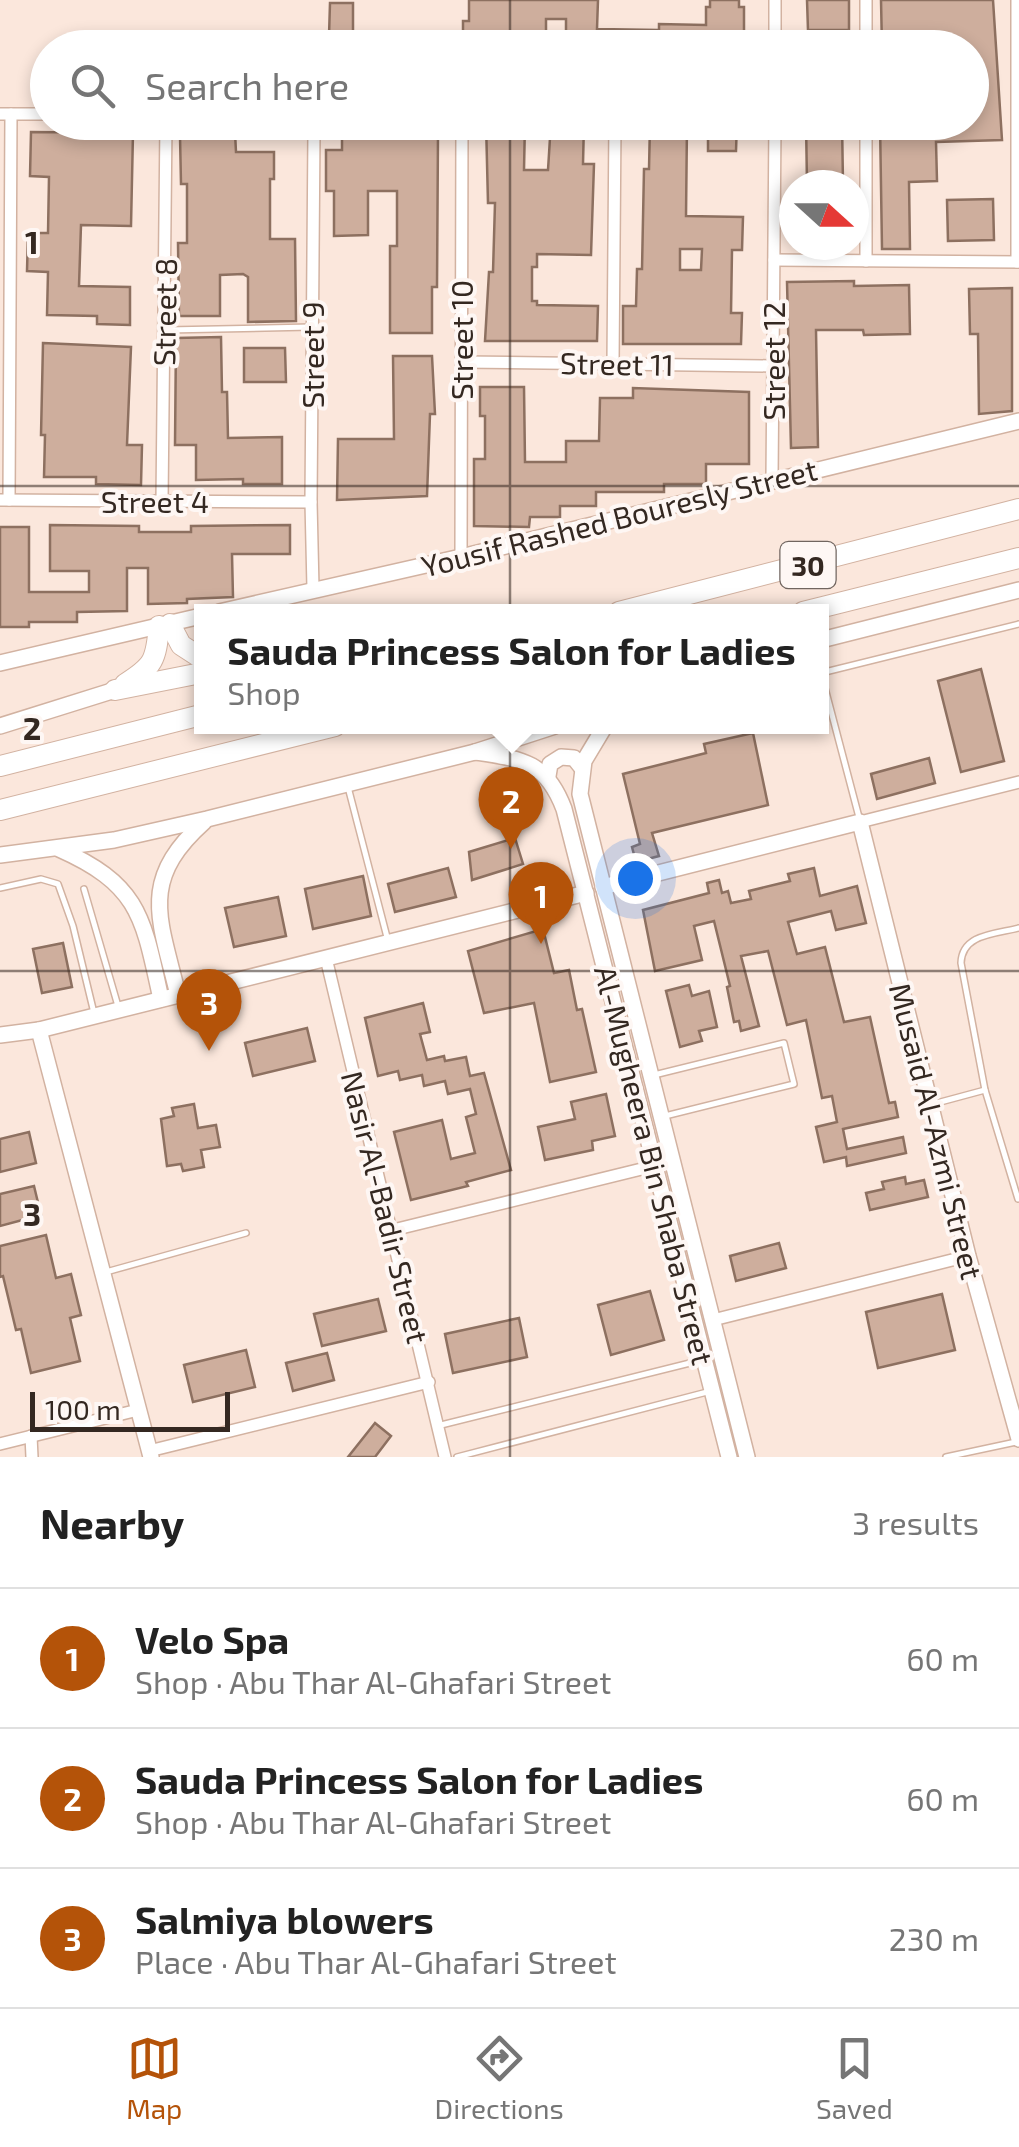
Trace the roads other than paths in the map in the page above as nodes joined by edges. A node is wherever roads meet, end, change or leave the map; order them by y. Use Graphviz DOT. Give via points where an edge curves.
graph roads {
  1 [pos="775,0"];
  2 [pos="866,0"];
  3 [pos="1017,0"];
  4 [pos="775,30"];
  5 [pos="866,30"];
  6 [pos="6,114"];
  7 [pos="166,140"];
  8 [pos="314,140"];
  9 [pos="462,140"];
  10 [pos="615,140"];
  11 [pos="775,140"];
  12 [pos="866,140"];
  13 [pos="866,170"];
  14 [pos="5,230"];
  15 [pos="774,260"];
  16 [pos="779,260"];
  17 [pos="866,260"];
  18 [pos="1018,262"];
  19 [pos="312,327"];
  20 [pos="164,330"];
  21 [pos="462,362"];
  22 [pos="613,363"];
  23 [pos="772,366"];
  24 [pos="5,367"];
  25 [pos="1019,420"];
  26 [pos="772,479"];
  27 [pos="4,500"];
  28 [pos="162,501"];
  29 [pos="310,502"];
  30 [pos="1019,511"];
  31 [pos="461,557"];
  32 [pos="1019,558"];
  33 [pos="313,588"];
  34 [pos="1019,590"];
  35 [pos="250,604"];
  36 [pos="651,604"];
  37 [pos="829,606"];
  38 [pos="194,618"];
  39 [pos="1019,624"];
  40 [pos="164,625"];
  41 [pos="829,638"];
  42 [pos="194,653"];
  43 [pos="0,663"];
  44 [pos="829,671"];
  45 [pos="194,674"];
  46 [pos="115,690"];
  47 [pos="829,704"];
  48 [pos="194,718"];
  49 [pos="0,726"];
  50 [pos="303,734"];
  51 [pos="530,734"];
  52 [pos="600,734"];
  53 [pos="475,752"];
  54 [pos="0,766"];
  55 [pos="582,768"];
  56 [pos="548,776"];
  57 [pos="1019,782"];
  58 [pos="348,784"];
  59 [pos="0,810"];
  60 [pos="207,819"];
  61 [pos="860,822"];
  62 [pos="55,848"];
  63 [pos="0,856"];
  64 [pos="603,887"];
  65 [pos="0,888"];
  66 [pos="84,888"];
  67 [pos="586,893"];
  68 [pos="1019,928"];
  69 [pos="388,942"];
  70 [pos="326,958"];
  71 [pos="178,995"];
  72 [pos="161,999"];
  73 [pos="119,1010"];
  74 [pos="94,1016"];
  75 [pos="39,1030"];
  76 [pos="0,1034"];
  77 [pos="652,1076"];
  78 [pos="985,1090"];
  79 [pos="930,1105"];
  80 [pos="662,1117"];
  81 [pos="674,1161"];
  82 [pos="656,1166"];
  83 [pos="1018,1198"];
  84 [pos="389,1231"];
  85 [pos="246,1233"];
  86 [pos="968,1256"];
  87 [pos="103,1273"];
  88 [pos="714,1320"];
  89 [pos="704,1359"];
  90 [pos="428,1382"];
  91 [pos="712,1391"];
  92 [pos="138,1410"];
  93 [pos="438,1426"];
  94 [pos="31,1436"];
  95 [pos="1019,1440"];
  96 [pos="0,1444"];
  97 [pos="150,1454"];
  98 [pos="32,1457"];
  99 [pos="444,1457"];
  100 [pos="458,1457"];
  101 [pos="729,1457"];
  102 [pos="748,1457"];
  103 [pos="946,1457"];
  1 -- 4 [label="street"];
  2 -- 5 [label="street"];
  3 -- 18 [label="street"];
  6 -- 14 [label="street"];
  7 -- 20 [label="street, Street 8"];
  8 -- 19 [label="street, Street 9"];
  9 -- 21 [label="street, Street 10"];
  10 -- 22 [label="street"];
  11 -- 15 [label="street, Street 12"];
  12 -- 13 [label="street"];
  14 -- 24 [label="street"];
  15 -- 16 [label="street"];
  15 -- 23 [label="street, Street 12"];
  17 -- 18 [label="street"];
  19 -- 20 [label="lane"];
  19 -- 29 [label="street, Street 9"];
  20 -- 28 [label="street, Street 8"];
  21 -- 22 [label="street, Street 11"];
  21 -- 31 [label="street, Street 10"];
  22 -- 23 [label="street, Street 11"];
  23 -- 26 [label="street, Street 12"];
  24 -- 27 [label="street"];
  25 -- 26 [label="street, Yousif Rashed Bouresly Street"];
  26 -- 31 [label="street, Yousif Rashed Bouresly Street"];
  27 -- 28 [label="street, Street 4"];
  28 -- 29 [label="street, Street 4"];
  29 -- 33 [label="street, Street 9"];
  30 -- 36 [label="highway, 30"];
  31 -- 33 [label="street, Yousif Rashed Bouresly Street"];
  32 -- 37 [label="highway, 30"];
  33 -- 35 [label="street, Yousif Rashed Bouresly Street"];
  34 -- 41 [label="street"];
  38 -- 40 [label="street"];
  39 -- 44 [label="lane"];
  40 -- 42 [label="highway"];
  40 -- 43 [label="street"];
  40 -- 46 [label="highway" via="151,665"];
  45 -- 46 [label="highway"];
  46 -- 49 [label="street"];
  47 -- 61 [label="lane"];
  48 -- 54 [label="highway"];
  50 -- 59 [label="highway"];
  51 -- 53 [label="street"];
  52 -- 55 [label="street"];
  53 -- 56 [label="street" via="525,761"];
  53 -- 58 [label="street"];
  55 -- 56 [label="street" via="574,758 561,757 550,764"];
  55 -- 64 [label="street, Al-Mugheera Bin Shaba Street" via="580,794"];
  56 -- 67 [label="street, Al-Mugheera Bin Shaba Street" via="564,809"];
  57 -- 61 [label="street"];
  58 -- 60 [label="street"];
  58 -- 69 [label="lane"];
  60 -- 62 [label="street"];
  60 -- 71 [label="street" via="178,844 158,898"];
  61 -- 64 [label="street"];
  61 -- 79 [label="street, Musaid Al-Azmi Street"];
  62 -- 63 [label="street"];
  62 -- 72 [label="street" via="105,872 127,896 149,944"];
  64 -- 77 [label="street, Al-Mugheera Bin Shaba Street"];
  65 -- 74 [label="lane" via="41,879 58,884"];
  66 -- 73 [label="lane"];
  67 -- 69 [label="street"];
  67 -- 82 [label="street, Al-Mugheera Bin Shaba Street"];
  68 -- 78 [label="lane" via="968,942 962,950"];
  69 -- 70 [label="street"];
  70 -- 71 [label="street"];
  70 -- 84 [label="street, Nasir Al-Badir Street"];
  71 -- 72 [label="street"];
  72 -- 73 [label="street"];
  73 -- 74 [label="street"];
  74 -- 75 [label="street"];
  75 -- 76 [label="street"];
  75 -- 87 [label="street"];
  77 -- 80 [label="street, Al-Mugheera Bin Shaba Street"];
  77 -- 80 [label="lane" via="784,1043 794,1084"];
  78 -- 79 [label="lane"];
  78 -- 83 [label="lane"];
  79 -- 86 [label="street, Musaid Al-Azmi Street"];
  80 -- 81 [label="street, Al-Mugheera Bin Shaba Street"];
  81 -- 82 [label="street"];
  81 -- 88 [label="street, Al-Mugheera Bin Shaba Street"];
  82 -- 84 [label="street"];
  82 -- 89 [label="street, Al-Mugheera Bin Shaba Street"];
  84 -- 90 [label="street, Nasir Al-Badir Street"];
  85 -- 87 [label="lane"];
  86 -- 88 [label="street"];
  86 -- 95 [label="street, Musaid Al-Azmi Street"];
  87 -- 92 [label="street"];
  88 -- 102 [label="street, Al-Mugheera Bin Shaba Street"];
  89 -- 91 [label="street, Al-Mugheera Bin Shaba Street"];
  89 -- 93 [label="lane"];
  90 -- 93 [label="street, Nasir Al-Badir Street"];
  90 -- 97 [label="street"];
  91 -- 100 [label="lane"];
  91 -- 101 [label="street, Al-Mugheera Bin Shaba Street"];
  92 -- 94 [label="street"];
  92 -- 97 [label="street"];
  93 -- 99 [label="street, Nasir Al-Badir Street"];
  94 -- 96 [label="street"];
  94 -- 98 [label="street"];
  95 -- 103 [label="lane"];
}
